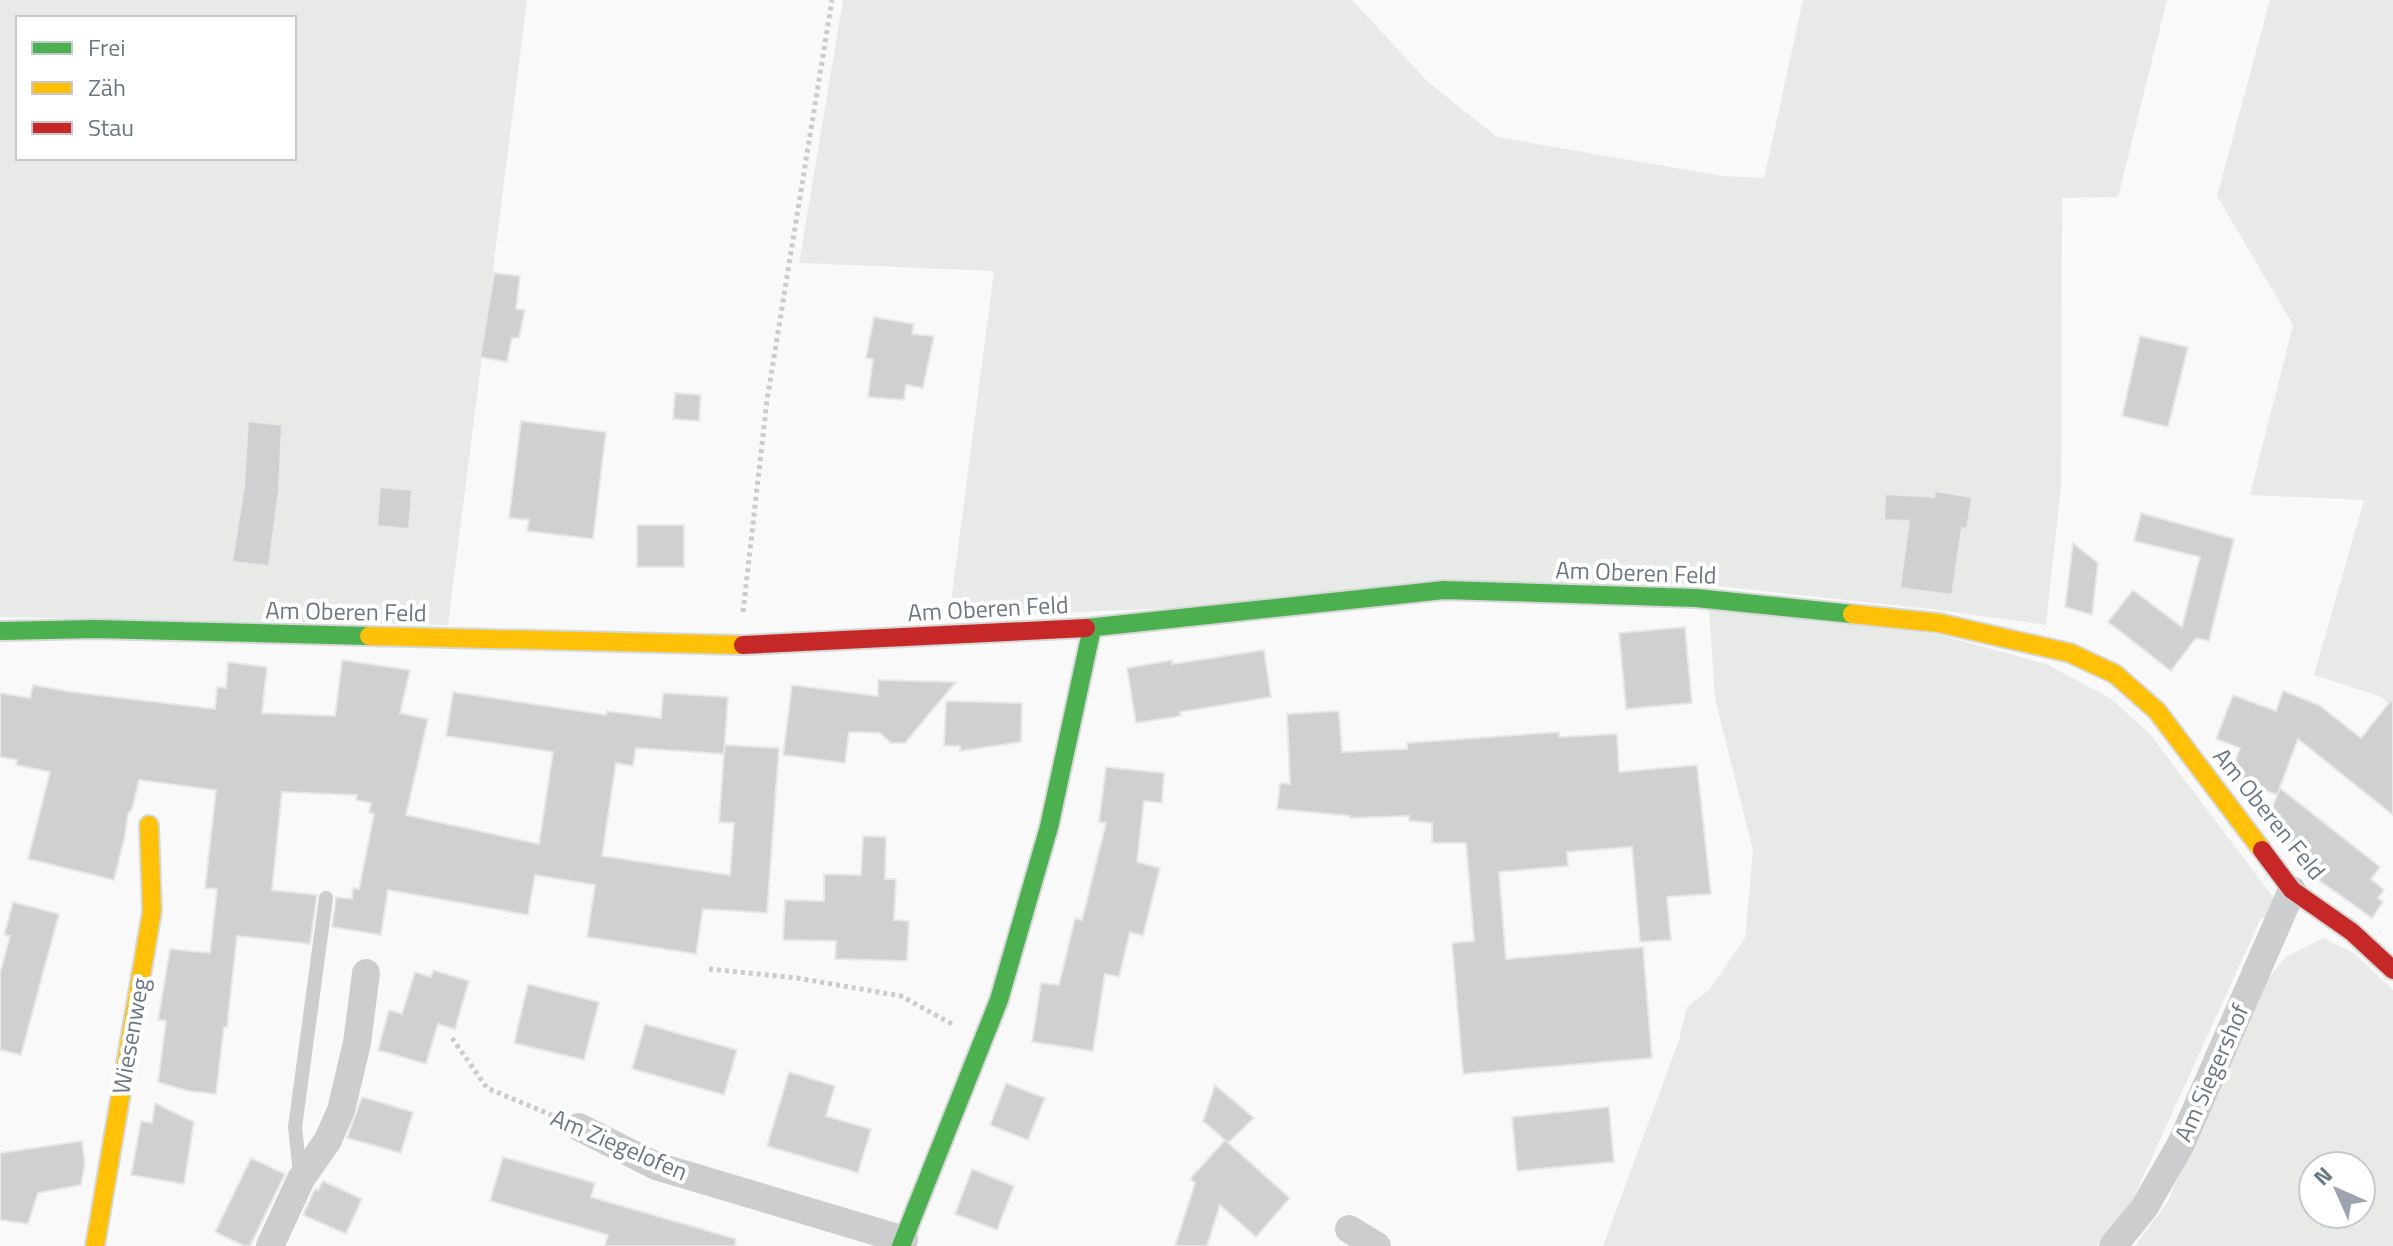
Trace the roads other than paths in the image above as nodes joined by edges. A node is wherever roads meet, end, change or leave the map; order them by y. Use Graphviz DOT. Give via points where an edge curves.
graph roads {
  1 [pos="1092,628"];
  2 [pos="0,631"];
  3 [pos="149,825"];
  4 [pos="2292,890"];
  5 [pos="326,898"];
  6 [pos="2393,970"];
  7 [pos="366,973"];
  8 [pos="579,1127"];
  9 [pos="301,1179"];
  10 [pos="1349,1229"];
  11 [pos="902,1243"];
  12 [pos="95,1246"];
  13 [pos="270,1246"];
  14 [pos="1377,1246"];
  15 [pos="2113,1246"];
  1 -- 2 [label="street, Am Oberen Feld" via="739,645"];
  1 -- 4 [label="street, Am Oberen Feld" via="1444,590 1696,598 1939,623 2070,653 2115,674 2157,711"];
  1 -- 11 [label="street, Am Ziegelofen" via="1049,827 999,1000"];
  3 -- 12 [label="street, Wiesenweg" via="152,911"];
  4 -- 6 [label="street, Am Oberen Feld" via="2352,932"];
  4 -- 15 [label="street, Am Siegershof" via="2181,1144 2144,1208"];
  5 -- 9 [label="lane" via="295,1127"];
  7 -- 9 [label="street" via="341,1110"];
  8 -- 11 [label="street, Am Ziegelofen" via="656,1166"];
  9 -- 13 [label="street"];
  10 -- 14 [label="street"];
}
